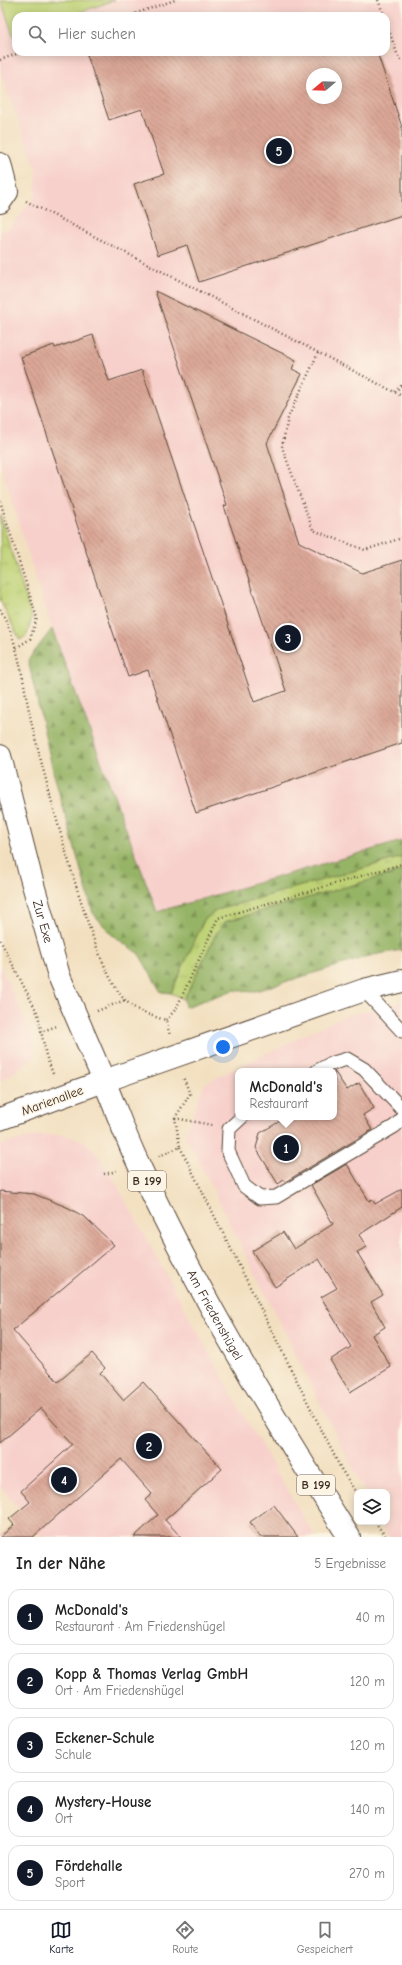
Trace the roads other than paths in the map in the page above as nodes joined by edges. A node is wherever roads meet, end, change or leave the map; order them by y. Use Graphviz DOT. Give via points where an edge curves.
graph roads {
  1 [pos="0,164"];
  2 [pos="4,197"];
  3 [pos="0,756"];
  4 [pos="402,981"];
  5 [pos="364,990"];
  6 [pos="402,1030"];
  7 [pos="323,1068"];
  8 [pos="104,1081"];
  9 [pos="402,1109"];
  10 [pos="0,1119"];
  11 [pos="402,1119"];
  12 [pos="239,1120"];
  13 [pos="349,1537"];
  1 -- 2 [label="main road"];
  3 -- 8 [label="main road, Zur Exe" via="30,874 60,976"];
  4 -- 5 [label="main road, Marienallee"];
  5 -- 6 [label="lane"];
  5 -- 8 [label="main road, Marienallee"];
  7 -- 9 [label="lane" via="347,1059 364,1069"];
  8 -- 10 [label="main road, Marienallee"];
  8 -- 13 [label="main road, Am Friedenshügel / B 199" via="139,1165 196,1277 283,1434"];
  11 -- 12 [label="lane" via="395,1126 276,1197 260,1198 244,1186 228,1150 229,1129"];
}
